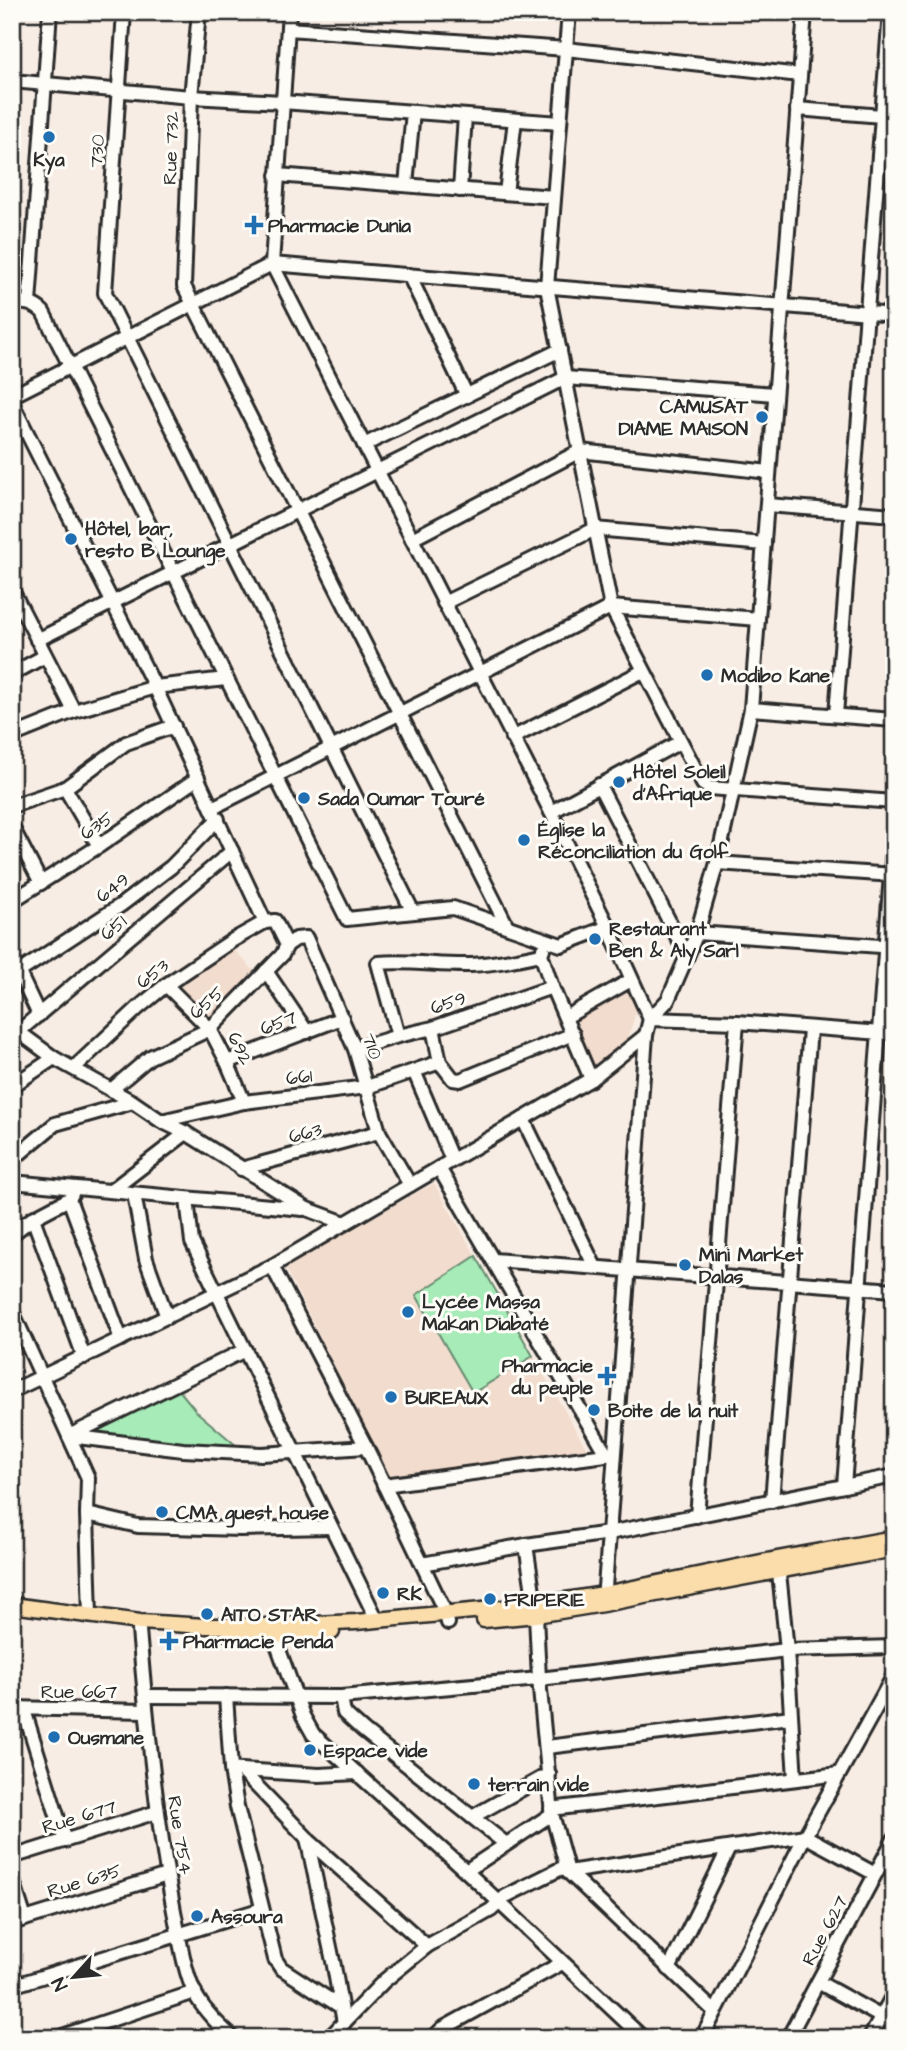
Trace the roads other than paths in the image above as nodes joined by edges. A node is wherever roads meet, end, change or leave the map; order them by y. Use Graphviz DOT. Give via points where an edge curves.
graph roads {
  1 [pos="50,12"];
  2 [pos="124,12"];
  3 [pos="200,12"];
  4 [pos="289,12"];
  5 [pos="569,12"];
  6 [pos="805,12"];
  7 [pos="890,12"];
  8 [pos="288,29"];
  9 [pos="566,49"];
  10 [pos="800,75"];
  11 [pos="12,81"];
  12 [pos="45,83"];
  13 [pos="119,89"];
  14 [pos="191,97"];
  15 [pos="282,102"];
  16 [pos="797,109"];
  17 [pos="413,112"];
  18 [pos="466,116"];
  19 [pos="888,116"];
  20 [pos="515,120"];
  21 [pos="560,123"];
  22 [pos="277,175"];
  23 [pos="406,186"];
  24 [pos="460,190"];
  25 [pos="506,194"];
  26 [pos="554,197"];
  27 [pos="272,264"];
  28 [pos="408,275"];
  29 [pos="547,287"];
  30 [pos="12,302"];
  31 [pos="29,303"];
  32 [pos="193,304"];
  33 [pos="782,306"];
  34 [pos="867,313"];
  35 [pos="894,315"];
  36 [pos="127,338"];
  37 [pos="560,350"];
  38 [pos="70,367"];
  39 [pos="565,378"];
  40 [pos="775,394"];
  41 [pos="12,396"];
  42 [pos="467,396"];
  43 [pos="12,403"];
  44 [pos="364,445"];
  45 [pos="580,451"];
  46 [pos="377,471"];
  47 [pos="769,472"];
  48 [pos="767,505"];
  49 [pos="298,511"];
  50 [pos="851,512"];
  51 [pos="894,516"];
  52 [pos="595,529"];
  53 [pos="412,539"];
  54 [pos="230,544"];
  55 [pos="764,544"];
  56 [pos="173,572"];
  57 [pos="12,590"];
  58 [pos="113,602"];
  59 [pos="444,603"];
  60 [pos="611,607"];
  61 [pos="758,619"];
  62 [pos="37,640"];
  63 [pos="45,656"];
  64 [pos="643,671"];
  65 [pos="480,673"];
  66 [pos="12,674"];
  67 [pos="226,679"];
  68 [pos="155,687"];
  69 [pos="751,709"];
  70 [pos="74,711"];
  71 [pos="400,713"];
  72 [pos="836,715"];
  73 [pos="894,719"];
  74 [pos="174,726"];
  75 [pos="12,736"];
  76 [pos="512,738"];
  77 [pos="680,742"];
  78 [pos="331,748"];
  79 [pos="275,776"];
  80 [pos="198,778"];
  81 [pos="599,785"];
  82 [pos="65,788"];
  83 [pos="733,789"];
  84 [pos="894,802"];
  85 [pos="12,806"];
  86 [pos="551,812"];
  87 [pos="215,813"];
  88 [pos="12,827"];
  89 [pos="894,836"];
  90 [pos="99,846"];
  91 [pos="232,851"];
  92 [pos="717,863"];
  93 [pos="892,874"];
  94 [pos="41,883"];
  95 [pos="12,901"];
  96 [pos="413,912"];
  97 [pos="265,922"];
  98 [pos="507,926"];
  99 [pos="608,927"];
  100 [pos="697,933"];
  101 [pos="546,940"];
  102 [pos="889,947"];
  103 [pos="285,950"];
  104 [pos="541,954"];
  105 [pos="687,956"];
  106 [pos="12,958"];
  107 [pos="266,971"];
  108 [pos="19,972"];
  109 [pos="632,980"];
  110 [pos="166,985"];
  111 [pos="552,987"];
  112 [pos="38,1015"];
  113 [pos="566,1017"];
  114 [pos="342,1018"];
  115 [pos="650,1019"];
  116 [pos="737,1023"];
  117 [pos="433,1028"];
  118 [pos="211,1029"];
  119 [pos="810,1029"];
  120 [pos="15,1030"];
  121 [pos="307,1031"];
  122 [pos="878,1033"];
  123 [pos="573,1034"];
  124 [pos="894,1034"];
  125 [pos="646,1035"];
  126 [pos="398,1036"];
  127 [pos="355,1049"];
  128 [pos="54,1058"];
  129 [pos="228,1062"];
  130 [pos="440,1062"];
  131 [pos="74,1068"];
  132 [pos="414,1072"];
  133 [pos="591,1079"];
  134 [pos="12,1086"];
  135 [pos="367,1087"];
  136 [pos="111,1090"];
  137 [pos="133,1102"];
  138 [pos="244,1102"];
  139 [pos="523,1119"];
  140 [pos="161,1121"];
  141 [pos="379,1132"];
  142 [pos="186,1133"];
  143 [pos="12,1160"];
  144 [pos="452,1160"];
  145 [pos="439,1168"];
  146 [pos="241,1169"];
  147 [pos="12,1182"];
  148 [pos="410,1185"];
  149 [pos="112,1191"];
  150 [pos="72,1194"];
  151 [pos="134,1194"];
  152 [pos="187,1199"];
  153 [pos="307,1209"];
  154 [pos="33,1218"];
  155 [pos="345,1223"];
  156 [pos="12,1234"];
  157 [pos="493,1261"];
  158 [pos="272,1266"];
  159 [pos="595,1267"];
  160 [pos="629,1269"];
  161 [pos="716,1276"];
  162 [pos="789,1282"];
  163 [pos="858,1287"];
  164 [pos="894,1290"];
  165 [pos="217,1293"];
  166 [pos="13,1315"];
  167 [pos="167,1317"];
  168 [pos="121,1339"];
  169 [pos="245,1350"];
  170 [pos="84,1357"];
  171 [pos="42,1377"];
  172 [pos="12,1391"];
  173 [pos="69,1436"];
  174 [pos="366,1447"];
  175 [pos="295,1452"];
  176 [pos="610,1454"];
  177 [pos="894,1476"];
  178 [pos="384,1485"];
  179 [pos="844,1486"];
  180 [pos="772,1501"];
  181 [pos="87,1514"];
  182 [pos="697,1516"];
  183 [pos="331,1527"];
  184 [pos="609,1533"];
  185 [pos="894,1538"];
  186 [pos="526,1545"];
  187 [pos="894,1549"];
  188 [pos="422,1564"];
  189 [pos="778,1565"];
  190 [pos="604,1599"];
  191 [pos="12,1605"];
  192 [pos="536,1610"];
  193 [pos="12,1615"];
  194 [pos="90,1616"];
  195 [pos="447,1619"];
  196 [pos="377,1620"];
  197 [pos="140,1626"];
  198 [pos="273,1631"];
  199 [pos="894,1647"];
  200 [pos="787,1650"];
  201 [pos="894,1675"];
  202 [pos="539,1679"];
  203 [pos="145,1696"];
  204 [pos="226,1696"];
  205 [pos="297,1697"];
  206 [pos="341,1697"];
  207 [pos="18,1709"];
  208 [pos="145,1711"];
  209 [pos="791,1717"];
  210 [pos="547,1747"];
  211 [pos="236,1769"];
  212 [pos="357,1773"];
  213 [pos="549,1774"];
  214 [pos="839,1774"];
  215 [pos="795,1779"];
  216 [pos="158,1812"];
  217 [pos="552,1812"];
  218 [pos="472,1817"];
  219 [pos="805,1836"];
  220 [pos="307,1838"];
  221 [pos="894,1839"];
  222 [pos="65,1841"];
  223 [pos="506,1844"];
  224 [pos="729,1848"];
  225 [pos="12,1857"];
  226 [pos="567,1869"];
  227 [pos="466,1871"];
  228 [pos="875,1874"];
  229 [pos="167,1875"];
  230 [pos="12,1878"];
  231 [pos="499,1903"];
  232 [pos="262,1909"];
  233 [pos="18,1921"];
  234 [pos="179,1935"];
  235 [pos="427,1946"];
  236 [pos="562,1964"];
  237 [pos="669,1969"];
  238 [pos="818,1982"];
  239 [pos="12,1986"];
  240 [pos="195,1992"];
  241 [pos="894,1993"];
  242 [pos="341,2007"];
  243 [pos="714,2011"];
  244 [pos="881,2017"];
  245 [pos="344,2023"];
  246 [pos="894,2024"];
  247 [pos="56,2038"];
  248 [pos="233,2038"];
  249 [pos="329,2038"];
  250 [pos="433,2038"];
  251 [pos="643,2038"];
  252 [pos="702,2038"];
  253 [pos="788,2038"];
  254 [pos="870,2038"];
  1 -- 12 [label="street"];
  2 -- 13 [label="street, 730"];
  3 -- 14 [label="street, Rue 732"];
  4 -- 8 [label="street"];
  5 -- 9 [label="street"];
  6 -- 10 [label="street"];
  7 -- 19 [label="street"];
  8 -- 9 [label="street"];
  8 -- 15 [label="street"];
  9 -- 10 [label="street"];
  9 -- 21 [label="street"];
  10 -- 16 [label="street"];
  11 -- 12 [label="street"];
  12 -- 13 [label="street"];
  12 -- 31 [label="street"];
  13 -- 14 [label="street"];
  13 -- 36 [label="street, 730" via="105,293"];
  14 -- 15 [label="street"];
  14 -- 32 [label="street, Rue 732" via="184,286"];
  15 -- 17 [label="street"];
  15 -- 22 [label="street"];
  16 -- 19 [label="street"];
  16 -- 33 [label="street"];
  17 -- 18 [label="street"];
  17 -- 23 [label="street"];
  18 -- 20 [label="street"];
  18 -- 24 [label="street"];
  19 -- 34 [label="street"];
  20 -- 21 [label="street"];
  20 -- 25 [label="street"];
  21 -- 26 [label="street"];
  22 -- 23 [label="street"];
  22 -- 27 [label="street"];
  23 -- 24 [label="street"];
  24 -- 25 [label="street"];
  25 -- 26 [label="street"];
  26 -- 29 [label="street"];
  27 -- 28 [label="street"];
  27 -- 32 [label="street"];
  27 -- 44 [label="street"];
  28 -- 29 [label="street"];
  28 -- 42 [label="street"];
  29 -- 33 [label="street"];
  29 -- 37 [label="street"];
  30 -- 31 [label="street"];
  31 -- 38 [label="street" via="43,312"];
  32 -- 36 [label="street"];
  32 -- 49 [label="street"];
  33 -- 34 [label="street"];
  33 -- 40 [label="street"];
  34 -- 35 [label="street"];
  34 -- 50 [label="street"];
  36 -- 38 [label="street"];
  36 -- 54 [label="street"];
  37 -- 39 [label="street"];
  37 -- 42 [label="street"];
  38 -- 41 [label="street"];
  38 -- 56 [label="street"];
  39 -- 40 [label="street"];
  39 -- 45 [label="street"];
  39 -- 46 [label="street"];
  40 -- 47 [label="street"];
  42 -- 44 [label="street"];
  43 -- 58 [label="street"];
  44 -- 46 [label="street"];
  45 -- 47 [label="street"];
  45 -- 52 [label="street"];
  45 -- 53 [label="street"];
  46 -- 49 [label="street"];
  46 -- 53 [label="street"];
  47 -- 48 [label="street"];
  48 -- 50 [label="street"];
  48 -- 55 [label="street"];
  49 -- 54 [label="street"];
  49 -- 71 [label="street"];
  50 -- 51 [label="street"];
  50 -- 72 [label="street"];
  52 -- 55 [label="street"];
  52 -- 59 [label="street"];
  52 -- 60 [label="street"];
  53 -- 59 [label="street"];
  54 -- 56 [label="street"];
  54 -- 78 [label="street"];
  55 -- 61 [label="street"];
  56 -- 58 [label="street"];
  56 -- 67 [label="street"];
  57 -- 62 [label="street"];
  58 -- 62 [label="street"];
  58 -- 68 [label="street"];
  59 -- 65 [label="street"];
  60 -- 61 [label="street"];
  60 -- 64 [label="street"];
  60 -- 65 [label="street, 649"];
  61 -- 69 [label="street"];
  62 -- 63 [label="street"];
  63 -- 66 [label="street"];
  63 -- 70 [label="street"];
  64 -- 76 [label="street"];
  64 -- 77 [label="street"];
  65 -- 71 [label="street, 649"];
  65 -- 76 [label="street"];
  67 -- 68 [label="street"];
  67 -- 79 [label="street"];
  68 -- 70 [label="street"];
  68 -- 74 [label="street"];
  69 -- 72 [label="street"];
  69 -- 83 [label="street"];
  70 -- 75 [label="street"];
  71 -- 78 [label="street, 649"];
  71 -- 98 [label="street"];
  72 -- 73 [label="street"];
  74 -- 80 [label="street"];
  74 -- 82 [label="street" via="127,743"];
  76 -- 86 [label="street"];
  77 -- 81 [label="street"];
  77 -- 83 [label="street" via="703,784"];
  78 -- 79 [label="street, 649"];
  78 -- 96 [label="street"];
  79 -- 87 [label="street, 649"];
  79 -- 96 [label="street" via="347,919"];
  80 -- 87 [label="street"];
  80 -- 90 [label="street, 635"];
  81 -- 86 [label="street"];
  81 -- 105 [label="street"];
  82 -- 85 [label="street"];
  82 -- 90 [label="street"];
  83 -- 84 [label="street"];
  83 -- 92 [label="street"];
  86 -- 99 [label="street"];
  87 -- 91 [label="street"];
  87 -- 108 [label="street, 649" via="171,867"];
  88 -- 94 [label="street"];
  89 -- 93 [label="street"];
  90 -- 94 [label="street, 635"];
  91 -- 97 [label="street"];
  91 -- 112 [label="street, 651"];
  92 -- 93 [label="street"];
  92 -- 100 [label="street"];
  93 -- 102 [label="street"];
  94 -- 95 [label="street, 635"];
  96 -- 98 [label="street" via="453,908"];
  97 -- 103 [label="street" via="275,921"];
  97 -- 110 [label="street, 653"];
  98 -- 101 [label="street"];
  99 -- 101 [label="street" via="562,945"];
  99 -- 109 [label="street"];
  100 -- 102 [label="street"];
  100 -- 105 [label="street"];
  101 -- 104 [label="street"];
  102 -- 122 [label="street"];
  103 -- 107 [label="street, 655"];
  103 -- 114 [label="street, 710" via="296,939 306,938"];
  104 -- 111 [label="street"];
  104 -- 126 [label="street" via="471,965 377,962"];
  105 -- 115 [label="street" via="668,1000"];
  106 -- 108 [label="street"];
  107 -- 118 [label="street, 655"];
  107 -- 121 [label="street"];
  108 -- 112 [label="street"];
  109 -- 113 [label="street"];
  109 -- 115 [label="street"];
  110 -- 118 [label="street, 692"];
  110 -- 131 [label="street, 653"];
  111 -- 113 [label="street"];
  111 -- 117 [label="street, 659"];
  112 -- 120 [label="street, 651"];
  113 -- 123 [label="street"];
  114 -- 121 [label="street, 657"];
  114 -- 127 [label="street, 710"];
  115 -- 116 [label="street"];
  115 -- 125 [label="street"];
  116 -- 119 [label="street"];
  116 -- 161 [label="street"];
  117 -- 126 [label="street, 659"];
  117 -- 130 [label="street"];
  118 -- 129 [label="street, 692"];
  118 -- 136 [label="street, 655" via="150,1057"];
  119 -- 122 [label="street"];
  119 -- 162 [label="street"];
  120 -- 128 [label="street"];
  121 -- 129 [label="street, 657"];
  122 -- 124 [label="street"];
  122 -- 163 [label="street"];
  123 -- 130 [label="street" via="460,1080 453,1079"];
  123 -- 133 [label="street"];
  125 -- 133 [label="street"];
  125 -- 160 [label="street"];
  126 -- 127 [label="street, 659"];
  127 -- 135 [label="street, 710"];
  128 -- 131 [label="street"];
  128 -- 134 [label="street"];
  129 -- 138 [label="street, 692"];
  130 -- 132 [label="street, 661"];
  131 -- 136 [label="street"];
  132 -- 135 [label="street, 661"];
  132 -- 144 [label="street"];
  133 -- 139 [label="street"];
  135 -- 138 [label="street, 661"];
  135 -- 141 [label="street, 710"];
  136 -- 137 [label="street"];
  137 -- 140 [label="street"];
  137 -- 143 [label="street" via="55,1124"];
  138 -- 140 [label="street, 661"];
  139 -- 144 [label="street"];
  139 -- 159 [label="street"];
  140 -- 142 [label="street"];
  141 -- 146 [label="street, 663"];
  141 -- 148 [label="street, 710"];
  142 -- 146 [label="street"];
  142 -- 149 [label="street"];
  144 -- 145 [label="street"];
  145 -- 148 [label="street"];
  145 -- 157 [label="street"];
  146 -- 153 [label="street"];
  147 -- 150 [label="street"];
  148 -- 155 [label="street"];
  149 -- 150 [label="street"];
  149 -- 151 [label="street"];
  150 -- 154 [label="street"];
  150 -- 168 [label="street"];
  151 -- 152 [label="street"];
  151 -- 167 [label="street" via="146,1259"];
  152 -- 153 [label="street"];
  152 -- 165 [label="street" via="192,1242"];
  153 -- 155 [label="street"];
  154 -- 156 [label="street"];
  154 -- 170 [label="street"];
  155 -- 158 [label="street"];
  157 -- 159 [label="street"];
  157 -- 176 [label="street"];
  158 -- 165 [label="street"];
  158 -- 174 [label="street"];
  159 -- 160 [label="street"];
  160 -- 161 [label="street"];
  160 -- 176 [label="street"];
  161 -- 162 [label="street"];
  161 -- 182 [label="street"];
  162 -- 163 [label="street"];
  162 -- 180 [label="street"];
  163 -- 164 [label="street"];
  163 -- 179 [label="street"];
  165 -- 167 [label="street"];
  165 -- 169 [label="street"];
  166 -- 171 [label="street"];
  167 -- 168 [label="street"];
  168 -- 170 [label="street"];
  169 -- 173 [label="street"];
  169 -- 175 [label="street"];
  170 -- 171 [label="street"];
  171 -- 172 [label="street"];
  171 -- 173 [label="street"];
  173 -- 175 [label="street" via="183,1450"];
  173 -- 181 [label="street" via="88,1478"];
  174 -- 175 [label="street"];
  174 -- 178 [label="street"];
  175 -- 183 [label="street"];
  176 -- 178 [label="street"];
  176 -- 184 [label="street"];
  177 -- 179 [label="street"];
  178 -- 188 [label="street"];
  179 -- 180 [label="street"];
  180 -- 182 [label="street"];
  181 -- 183 [label="street" via="138,1526"];
  181 -- 194 [label="street"];
  182 -- 184 [label="street"];
  183 -- 196 [label="street"];
  184 -- 186 [label="street"];
  184 -- 190 [label="street"];
  185 -- 189 [label="main road"];
  186 -- 188 [label="street"];
  186 -- 192 [label="street"];
  187 -- 189 [label="main road"];
  188 -- 195 [label="street"];
  189 -- 190 [label="main road"];
  189 -- 200 [label="street"];
  190 -- 192 [label="main road"];
  191 -- 194 [label="main road"];
  192 -- 195 [label="main road"];
  192 -- 202 [label="street"];
  193 -- 197 [label="main road"];
  194 -- 197 [label="main road"];
  195 -- 196 [label="main road"];
  195 -- 198 [label="main road"];
  196 -- 198 [label="main road"];
  197 -- 198 [label="main road"];
  197 -- 203 [label="street, Rue 754"];
  198 -- 205 [label="street"];
  199 -- 200 [label="street"];
  200 -- 202 [label="street"];
  200 -- 209 [label="street"];
  201 -- 214 [label="street"];
  202 -- 206 [label="street"];
  202 -- 210 [label="street"];
  203 -- 204 [label="street"];
  203 -- 208 [label="street, Rue 754"];
  204 -- 205 [label="street"];
  204 -- 211 [label="street"];
  205 -- 206 [label="street"];
  205 -- 212 [label="street" via="313,1734"];
  206 -- 218 [label="street" via="344,1713"];
  207 -- 208 [label="street, Rue 667"];
  207 -- 222 [label="street"];
  208 -- 216 [label="street, Rue 754"];
  209 -- 210 [label="street"];
  209 -- 215 [label="street"];
  210 -- 213 [label="street"];
  211 -- 212 [label="street"];
  211 -- 220 [label="street"];
  211 -- 232 [label="street" via="237,1807"];
  212 -- 227 [label="street"];
  213 -- 217 [label="street"];
  213 -- 218 [label="street"];
  214 -- 215 [label="street"];
  214 -- 219 [label="street"];
  215 -- 217 [label="street"];
  216 -- 222 [label="street, Rue 677"];
  216 -- 229 [label="street, Rue 754"];
  217 -- 223 [label="street"];
  217 -- 226 [label="street"];
  218 -- 223 [label="street"];
  219 -- 224 [label="street"];
  219 -- 228 [label="street"];
  219 -- 243 [label="street"];
  220 -- 235 [label="street"];
  220 -- 242 [label="street"];
  221 -- 228 [label="street, Rue 627"];
  222 -- 225 [label="street, Rue 677"];
  223 -- 227 [label="street"];
  224 -- 226 [label="street"];
  224 -- 237 [label="street"];
  226 -- 231 [label="street"];
  226 -- 237 [label="street"];
  227 -- 231 [label="street"];
  228 -- 238 [label="street, Rue 627"];
  229 -- 233 [label="street, Rue 635"];
  229 -- 234 [label="street, Rue 754"];
  230 -- 233 [label="street"];
  231 -- 235 [label="street"];
  231 -- 236 [label="street"];
  232 -- 234 [label="street"];
  232 -- 242 [label="street" via="281,1968"];
  234 -- 239 [label="street"];
  234 -- 240 [label="street, Rue 754"];
  235 -- 245 [label="street" via="384,1981"];
  236 -- 250 [label="street"];
  236 -- 251 [label="street"];
  237 -- 243 [label="street"];
  238 -- 244 [label="street"];
  238 -- 253 [label="street, Rue 627"];
  240 -- 247 [label="street"];
  240 -- 248 [label="street, Rue 754" via="207,2013"];
  241 -- 244 [label="street"];
  242 -- 245 [label="street"];
  243 -- 252 [label="street"];
  244 -- 246 [label="street"];
  244 -- 254 [label="street"];
  245 -- 249 [label="street"];
}
